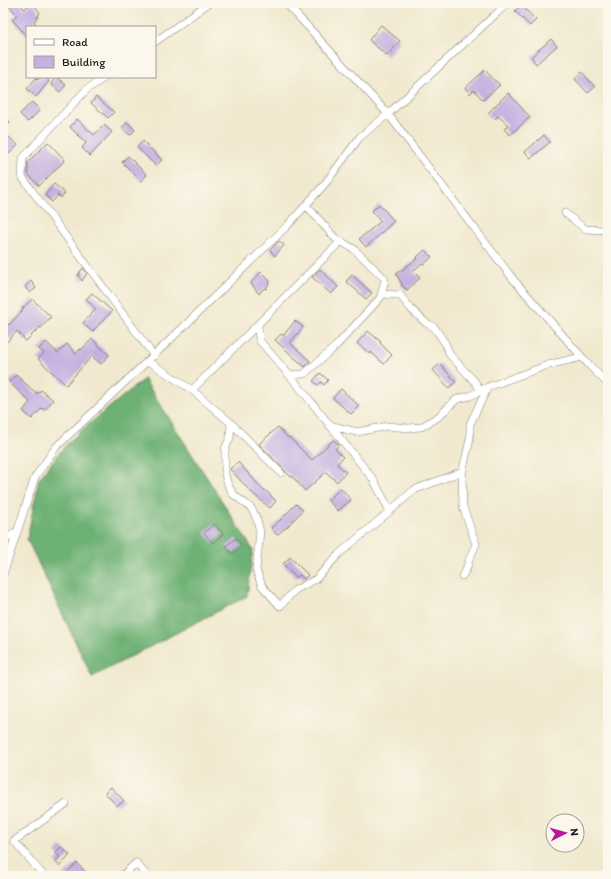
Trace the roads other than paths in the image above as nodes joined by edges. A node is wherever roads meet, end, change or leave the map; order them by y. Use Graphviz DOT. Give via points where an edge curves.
graph roads {
  1 [pos="210,3"];
  2 [pos="286,3"];
  3 [pos="507,3"];
  4 [pos="156,41"];
  5 [pos="103,78"];
  6 [pos="388,114"];
  7 [pos="306,205"];
  8 [pos="565,213"];
  9 [pos="608,232"];
  10 [pos="341,241"];
  11 [pos="382,294"];
  12 [pos="258,325"];
  13 [pos="582,357"];
  14 [pos="151,358"];
  15 [pos="289,374"];
  16 [pos="608,384"];
  17 [pos="485,389"];
  18 [pos="192,390"];
  19 [pos="231,423"];
  20 [pos="329,425"];
  21 [pos="463,471"];
  22 [pos="281,473"];
  23 [pos="390,511"];
  24 [pos="17,531"];
  25 [pos="3,541"];
  26 [pos="3,575"];
  27 [pos="462,576"];
  28 [pos="66,804"];
  29 [pos="44,876"];
  30 [pos="122,876"];
  31 [pos="147,876"];
  1 -- 4 [label="street"];
  2 -- 6 [label="street"];
  3 -- 6 [label="street"];
  5 -- 14 [label="street" via="86,90 23,158 22,177"];
  6 -- 7 [label="street" via="360,137"];
  6 -- 13 [label="street" via="514,279"];
  7 -- 10 [label="street" via="335,238"];
  7 -- 14 [label="street"];
  8 -- 9 [label="street" via="585,229"];
  10 -- 11 [label="street" via="354,249 385,279"];
  10 -- 12 [label="street"];
  11 -- 15 [label="street" via="336,346 304,374"];
  11 -- 17 [label="street" via="400,296 411,309 434,327 450,355"];
  12 -- 15 [label="street" via="259,340"];
  12 -- 18 [label="street"];
  13 -- 16 [label="street"];
  13 -- 17 [label="street" via="548,366"];
  14 -- 18 [label="street"];
  14 -- 24 [label="street" via="56,447 35,477"];
  15 -- 20 [label="street"];
  17 -- 20 [label="street" via="457,399 438,417 421,428 388,426 358,432"];
  17 -- 21 [label="street" via="470,424 470,439"];
  18 -- 19 [label="street"];
  19 -- 22 [label="street"];
  19 -- 23 [label="street" via="230,438 225,449 225,475 232,494 251,508 256,517 260,531 256,570 262,586 280,606 295,590 316,579 339,554"];
  20 -- 23 [label="street" via="373,479"];
  21 -- 23 [label="street" via="414,490"];
  21 -- 27 [label="street" via="463,507 476,544"];
  24 -- 25 [label="street"];
  24 -- 26 [label="street"];
  28 -- 29 [label="street" via="14,841"];
  30 -- 31 [label="street" via="136,863"];
}
